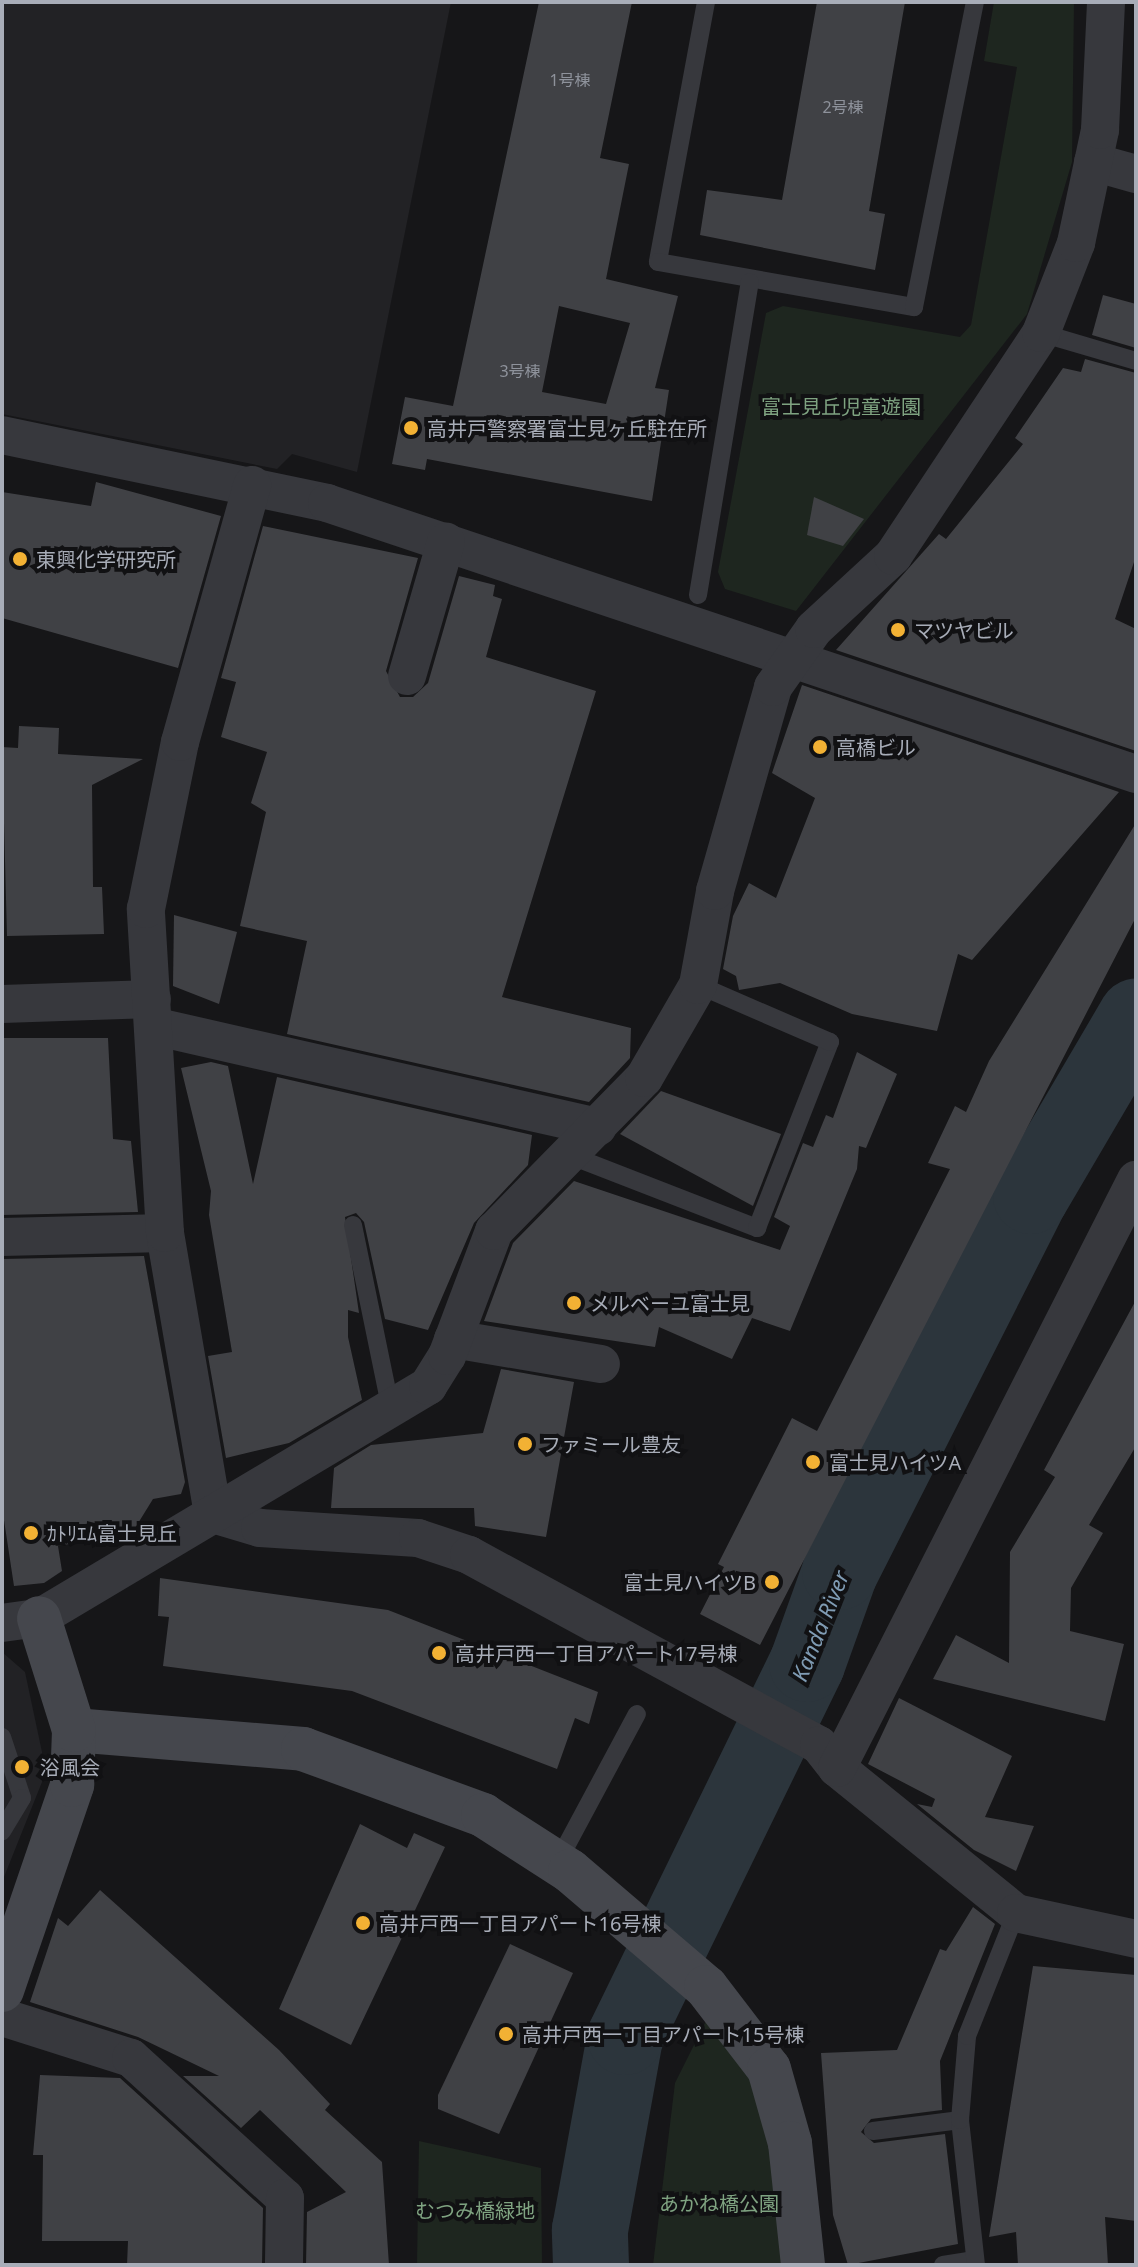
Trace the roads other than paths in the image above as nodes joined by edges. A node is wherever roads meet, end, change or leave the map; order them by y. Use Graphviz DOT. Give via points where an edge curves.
graph roads {
  1 [pos="706,2"];
  2 [pos="975,2"];
  3 [pos="1106,2"];
  4 [pos="1093,162"];
  5 [pos="1136,174"];
  6 [pos="750,282"];
  7 [pos="1041,333"];
  8 [pos="1136,361"];
  9 [pos="2,435"];
  10 [pos="252,485"];
  11 [pos="446,542"];
  12 [pos="698,595"];
  13 [pos="791,656"];
  14 [pos="407,676"];
  15 [pos="1136,774"];
  16 [pos="698,985"];
  17 [pos="2,1004"];
  18 [pos="152,1012"];
  19 [pos="598,1127"];
  20 [pos="569,1155"];
  21 [pos="1136,1180"];
  22 [pos="353,1225"];
  23 [pos="165,1233"];
  24 [pos="2,1237"];
  25 [pos="453,1339"];
  26 [pos="601,1364"];
  27 [pos="391,1411"];
  28 [pos="213,1514"];
  29 [pos="20,1620"];
  30 [pos="637,1714"];
  31 [pos="74,1730"];
  32 [pos="2,1737"];
  33 [pos="828,1756"];
  34 [pos="2,1831"];
  35 [pos="557,1863"];
  36 [pos="1016,1913"];
  37 [pos="1136,1939"];
  38 [pos="2,1990"];
  39 [pos="2,2017"];
  40 [pos="960,2120"];
  41 [pos="873,2131"];
  42 [pos="976,2262"];
  43 [pos="284,2265"];
  44 [pos="803,2265"];
  45 [pos="943,2265"];
  1 -- 6 [label="lane" via="658,262"];
  2 -- 6 [label="lane" via="914,307"];
  3 -- 4 [label="street"];
  4 -- 5 [label="street"];
  4 -- 7 [label="street" via="1076,243"];
  6 -- 12 [label="lane"];
  7 -- 8 [label="lane"];
  7 -- 13 [label="street" via="893,556"];
  9 -- 10 [label="street"];
  10 -- 11 [label="street"];
  10 -- 18 [label="street" via="180,742 146,909"];
  11 -- 13 [label="street"];
  11 -- 14 [label="street"];
  13 -- 15 [label="street"];
  13 -- 16 [label="street" via="773,687 715,891"];
  16 -- 19 [label="street" via="644,1078"];
  16 -- 20 [label="lane" via="830,1042 757,1228"];
  17 -- 18 [label="street"];
  18 -- 19 [label="street"];
  18 -- 23 [label="street"];
  19 -- 20 [label="street"];
  20 -- 25 [label="street" via="494,1231"];
  21 -- 33 [label="street"];
  22 -- 27 [label="lane"];
  23 -- 24 [label="street"];
  23 -- 28 [label="street"];
  25 -- 26 [label="street"];
  25 -- 27 [label="street" via="428,1386"];
  27 -- 28 [label="street"];
  28 -- 29 [label="street"];
  28 -- 33 [label="street" via="260,1528 418,1538 469,1555 757,1708"];
  29 -- 31 [label="street"];
  30 -- 35 [label="lane"];
  31 -- 35 [label="street" via="303,1749 483,1815"];
  31 -- 38 [label="street" via="72,1785"];
  32 -- 34 [label="lane" via="22,1798"];
  33 -- 36 [label="street"];
  35 -- 44 [label="street" via="697,1978 769,2069 790,2143"];
  36 -- 37 [label="street"];
  36 -- 40 [label="lane" via="967,2036"];
  39 -- 43 [label="street" via="131,2058 285,2198"];
  40 -- 41 [label="lane"];
  40 -- 42 [label="lane"];
  42 -- 45 [label="lane"];
}
